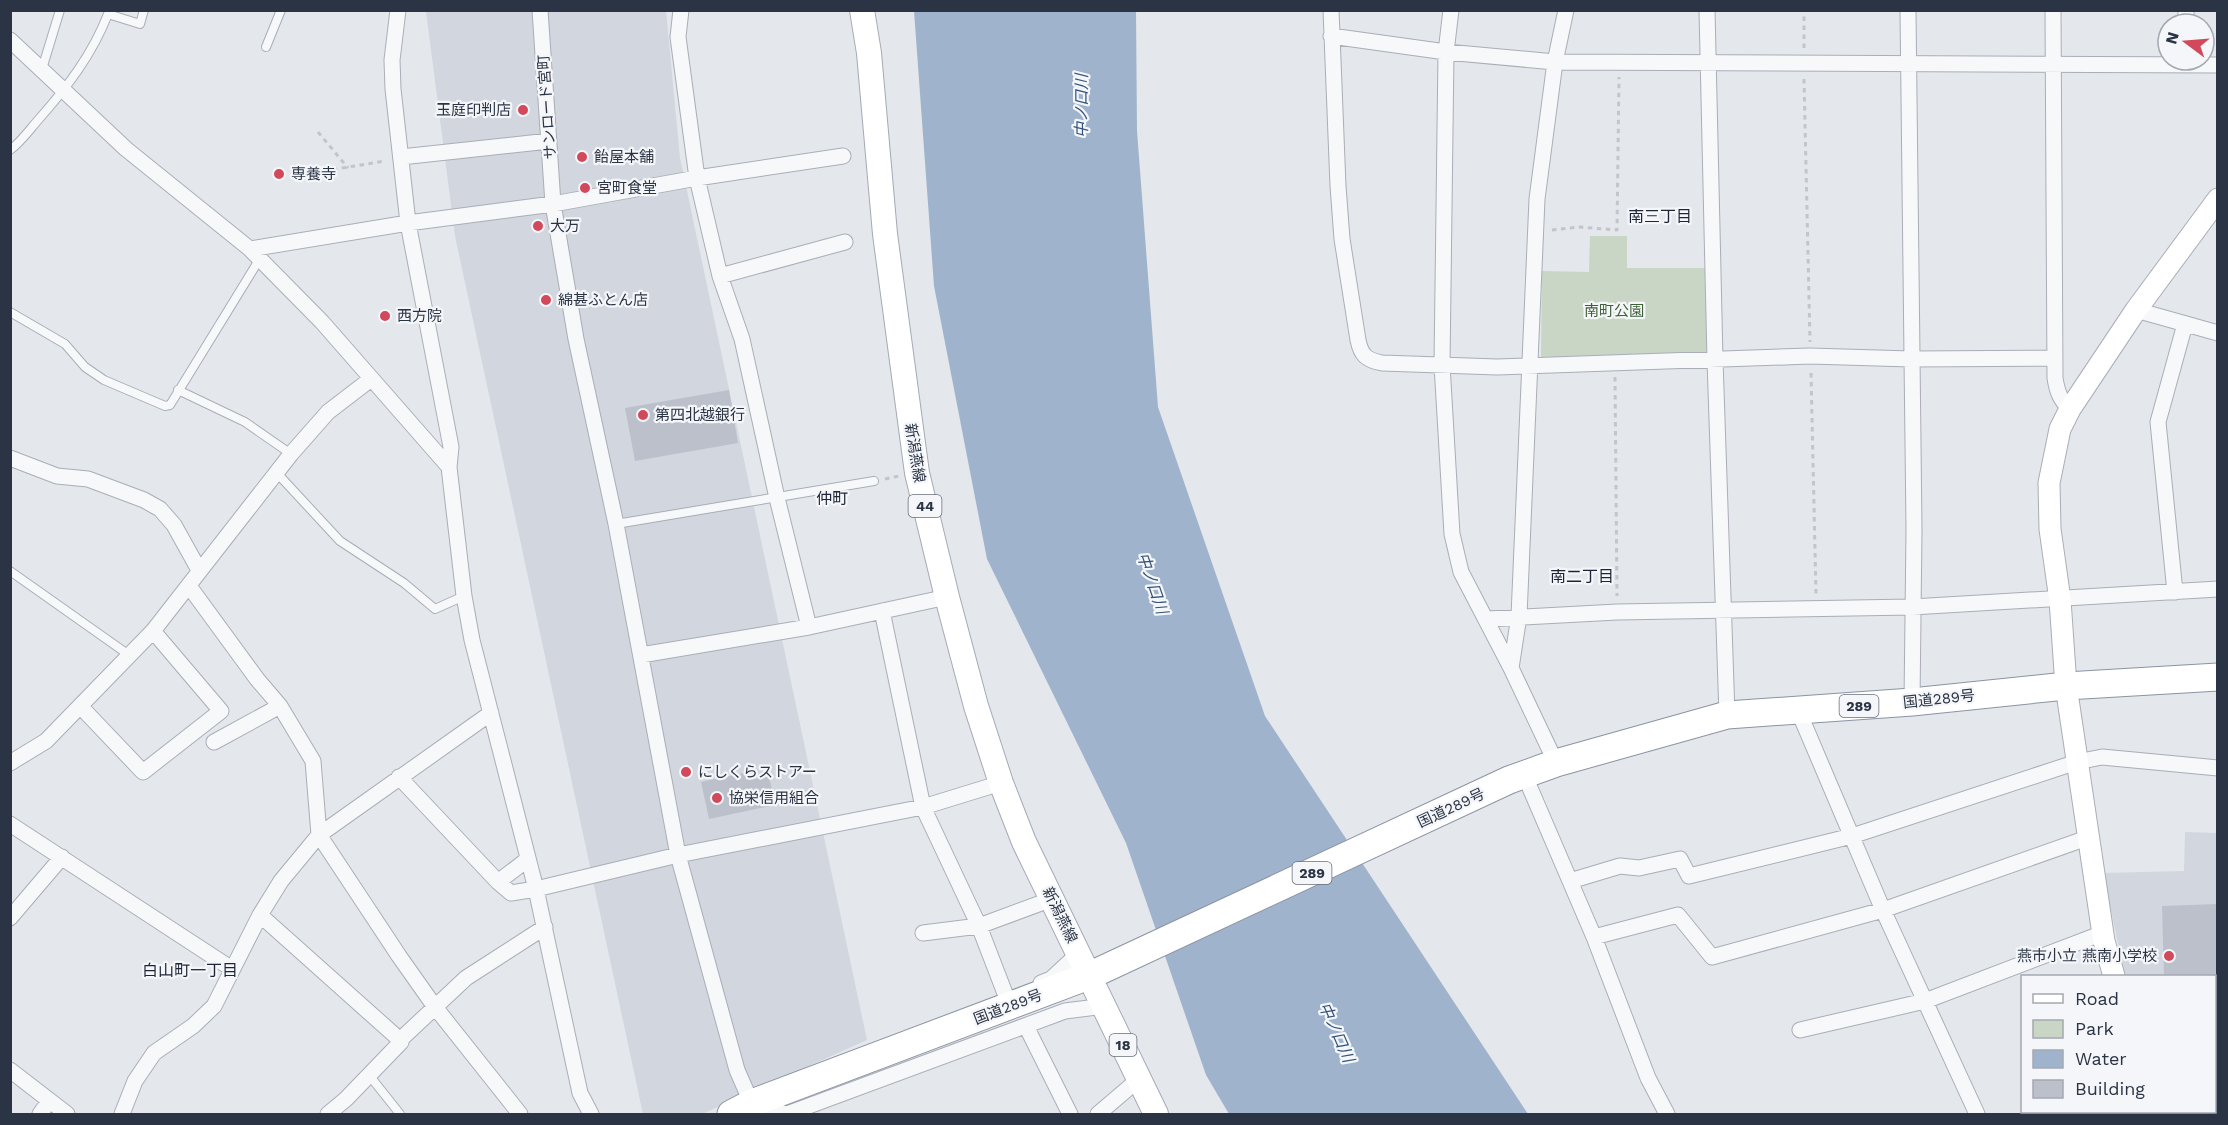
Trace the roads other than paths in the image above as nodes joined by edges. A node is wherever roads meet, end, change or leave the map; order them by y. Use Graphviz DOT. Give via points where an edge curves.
graph roads {
  1 [pos="60,10"];
  2 [pos="144,10"];
  3 [pos="281,10"];
  4 [pos="398,10"];
  5 [pos="540,10"];
  6 [pos="681,10"];
  7 [pos="862,10"];
  8 [pos="1331,10"];
  9 [pos="1451,10"];
  10 [pos="1566,10"];
  11 [pos="1707,10"];
  12 [pos="1908,10"];
  13 [pos="2053,10"];
  14 [pos="1331,36"];
  15 [pos="10,40"];
  16 [pos="266,47"];
  17 [pos="1446,52"];
  18 [pos="1555,62"];
  19 [pos="1708,62"];
  20 [pos="1908,63"];
  21 [pos="2156,63"];
  22 [pos="2052,65"];
  23 [pos="41,70"];
  24 [pos="64,91"];
  25 [pos="549,141"];
  26 [pos="10,150"];
  27 [pos="843,156"];
  28 [pos="401,157"];
  29 [pos="697,178"];
  30 [pos="2217,199"];
  31 [pos="553,204"];
  32 [pos="408,224"];
  33 [pos="845,242"];
  34 [pos="255,254"];
  35 [pos="720,276"];
  36 [pos="2136,310"];
  37 [pos="10,312"];
  38 [pos="2186,324"];
  39 [pos="2217,333"];
  40 [pos="2054,358"];
  41 [pos="1911,359"];
  42 [pos="1715,360"];
  43 [pos="1442,365"];
  44 [pos="1529,366"];
  45 [pos="371,379"];
  46 [pos="178,390"];
  47 [pos="2070,409"];
  48 [pos="291,454"];
  49 [pos="10,458"];
  50 [pos="449,466"];
  51 [pos="276,472"];
  52 [pos="874,481"];
  53 [pos="777,498"];
  54 [pos="616,524"];
  55 [pos="199,570"];
  56 [pos="10,571"];
  57 [pos="189,586"];
  58 [pos="2217,589"];
  59 [pos="2175,592"];
  60 [pos="464,596"];
  61 [pos="947,597"];
  62 [pos="2060,600"];
  63 [pos="1912,607"];
  64 [pos="1724,609"];
  65 [pos="882,611"];
  66 [pos="1519,616"];
  67 [pos="1487,619"];
  68 [pos="809,627"];
  69 [pos="153,631"];
  70 [pos="129,655"];
  71 [pos="641,655"];
  72 [pos="1511,668"];
  73 [pos="2217,677"];
  74 [pos="2066,686"];
  75 [pos="1912,702"];
  76 [pos="280,706"];
  77 [pos="81,707"];
  78 [pos="1798,710"];
  79 [pos="491,713"];
  80 [pos="1727,715"];
  81 [pos="214,742"];
  82 [pos="2077,762"];
  83 [pos="10,763"];
  84 [pos="1556,763"];
  85 [pos="2217,768"];
  86 [pos="399,777"];
  87 [pos="1517,777"];
  88 [pos="1001,783"];
  89 [pos="923,807"];
  90 [pos="10,824"];
  91 [pos="319,835"];
  92 [pos="1852,836"];
  93 [pos="2087,838"];
  94 [pos="678,855"];
  95 [pos="62,857"];
  96 [pos="528,859"];
  97 [pos="1570,881"];
  98 [pos="498,882"];
  99 [pos="536,889"];
  100 [pos="1052,899"];
  101 [pos="1883,910"];
  102 [pos="260,915"];
  103 [pos="10,918"];
  104 [pos="979,926"];
  105 [pos="545,927"];
  106 [pos="923,933"];
  107 [pos="2103,933"];
  108 [pos="1594,937"];
  109 [pos="1094,965"];
  110 [pos="232,969"];
  111 [pos="2114,975"];
  112 [pos="1006,996"];
  113 [pos="1925,1000"];
  114 [pos="1105,1006"];
  115 [pos="435,1007"];
  116 [pos="1026,1026"];
  117 [pos="1800,1030"];
  118 [pos="400,1040"];
  119 [pos="10,1070"];
  120 [pos="369,1075"];
  121 [pos="1139,1078"];
  122 [pos="44,1108"];
  123 [pos="749,1108"];
  124 [pos="587,1113"];
  125 [pos="67,1114"];
  126 [pos="122,1114"];
  127 [pos="328,1114"];
  128 [pos="400,1114"];
  129 [pos="520,1114"];
  130 [pos="785,1114"];
  131 [pos="1070,1114"];
  132 [pos="1098,1114"];
  133 [pos="1156,1114"];
  134 [pos="1667,1114"];
  135 [pos="1977,1114"];
  1 -- 23 [label="lane"];
  2 -- 24 [label="lane" via="140,24 108,14 83,66"];
  3 -- 16 [label="lane"];
  4 -- 28 [label="street" via="392,60"];
  5 -- 25 [label="street, サンロード宮町"];
  6 -- 29 [label="street" via="678,37"];
  7 -- 61 [label="main road, 新潟燕線 / 44" via="885,234 917,472"];
  8 -- 14 [label="street"];
  9 -- 17 [label="street"];
  10 -- 18 [label="street"];
  11 -- 19 [label="street"];
  12 -- 20 [label="street"];
  13 -- 22 [label="street"];
  14 -- 17 [label="street"];
  14 -- 43 [label="street" via="1341,229 1360,352 1372,361"];
  15 -- 23 [label="street"];
  17 -- 18 [label="street"];
  17 -- 43 [label="street"];
  18 -- 19 [label="street"];
  18 -- 44 [label="street" via="1537,199"];
  19 -- 20 [label="street"];
  19 -- 42 [label="street"];
  20 -- 22 [label="street"];
  20 -- 41 [label="street"];
  21 -- 22 [label="street"];
  22 -- 40 [label="street"];
  23 -- 24 [label="street"];
  24 -- 26 [label="lane"];
  24 -- 34 [label="street" via="126,149"];
  25 -- 28 [label="street"];
  25 -- 31 [label="street, サンロード宮町"];
  27 -- 29 [label="street"];
  28 -- 32 [label="street"];
  29 -- 31 [label="street"];
  29 -- 35 [label="street"];
  30 -- 36 [label="street"];
  31 -- 32 [label="street"];
  31 -- 54 [label="street, サンロード宮町" via="576,339"];
  32 -- 34 [label="street"];
  32 -- 50 [label="street" via="451,447"];
  33 -- 35 [label="street"];
  34 -- 45 [label="street"];
  34 -- 46 [label="lane"];
  35 -- 53 [label="street" via="742,339"];
  36 -- 38 [label="street"];
  36 -- 47 [label="street"];
  37 -- 46 [label="lane" via="65,344 85,367 104,380 165,406 170,405"];
  38 -- 39 [label="street"];
  38 -- 59 [label="street" via="2158,422"];
  40 -- 41 [label="street"];
  40 -- 47 [label="street" via="2059,394"];
  41 -- 42 [label="street" via="1810,356"];
  41 -- 63 [label="street"];
  42 -- 44 [label="street"];
  42 -- 64 [label="street"];
  43 -- 44 [label="street"];
  43 -- 67 [label="street" via="1454,545 1461,572"];
  44 -- 66 [label="street"];
  45 -- 48 [label="street" via="328,412"];
  45 -- 50 [label="street"];
  46 -- 48 [label="lane" via="246,422"];
  47 -- 62 [label="street" via="2060,429 2049,483 2050,529"];
  48 -- 51 [label="street"];
  49 -- 55 [label="street" via="57,476 88,479 160,509 174,525"];
  50 -- 60 [label="street"];
  51 -- 55 [label="street"];
  51 -- 60 [label="lane" via="340,541 404,583 435,609"];
  52 -- 53 [label="lane"];
  53 -- 54 [label="lane"];
  53 -- 68 [label="street"];
  54 -- 71 [label="street, サンロード宮町"];
  55 -- 57 [label="street"];
  56 -- 70 [label="lane"];
  57 -- 69 [label="street"];
  57 -- 76 [label="street"];
  58 -- 59 [label="street"];
  59 -- 62 [label="street"];
  60 -- 79 [label="street"];
  61 -- 65 [label="street"];
  61 -- 88 [label="main road, 新潟燕線 / 44"];
  62 -- 63 [label="street"];
  62 -- 74 [label="street"];
  63 -- 64 [label="street"];
  63 -- 75 [label="street"];
  64 -- 66 [label="street"];
  64 -- 80 [label="street"];
  65 -- 68 [label="street"];
  65 -- 89 [label="street"];
  66 -- 67 [label="street"];
  66 -- 72 [label="street"];
  67 -- 72 [label="street"];
  68 -- 71 [label="street"];
  69 -- 70 [label="street"];
  69 -- 77 [label="street" via="221,711 143,772"];
  70 -- 77 [label="street"];
  71 -- 94 [label="street, サンロード宮町"];
  72 -- 84 [label="street"];
  73 -- 74 [label="highway, 国道289号 / 289"];
  74 -- 75 [label="highway, 国道289号 / 289"];
  74 -- 82 [label="street"];
  75 -- 78 [label="highway, 国道289号 / 289"];
  76 -- 81 [label="street"];
  76 -- 91 [label="street" via="314,761"];
  77 -- 83 [label="street" via="46,741"];
  78 -- 80 [label="highway, 国道289号 / 289"];
  78 -- 92 [label="street"];
  79 -- 86 [label="street"];
  79 -- 96 [label="street"];
  80 -- 84 [label="highway, 国道289号 / 289"];
  82 -- 85 [label="street" via="2102,756"];
  82 -- 92 [label="street"];
  82 -- 93 [label="street"];
  84 -- 87 [label="highway, 国道289号 / 289"];
  86 -- 91 [label="street"];
  86 -- 98 [label="street"];
  87 -- 97 [label="street"];
  87 -- 109 [label="highway, 国道289号 / 289"];
  88 -- 89 [label="street"];
  88 -- 100 [label="main road, 新潟燕線 / 44"];
  89 -- 94 [label="street"];
  89 -- 104 [label="street"];
  90 -- 95 [label="street"];
  91 -- 102 [label="street" via="281,881"];
  91 -- 115 [label="street"];
  92 -- 97 [label="street" via="1689,876 1680,859 1639,868 1620,866"];
  92 -- 101 [label="street"];
  93 -- 101 [label="street"];
  93 -- 107 [label="street"];
  94 -- 99 [label="street"];
  94 -- 123 [label="street, サンロード宮町"];
  95 -- 103 [label="street"];
  95 -- 110 [label="street"];
  96 -- 98 [label="street"];
  96 -- 99 [label="street"];
  97 -- 108 [label="street"];
  98 -- 99 [label="street" via="511,893"];
  99 -- 105 [label="street"];
  100 -- 104 [label="street"];
  100 -- 109 [label="main road, 新潟燕線 / 44"];
  101 -- 108 [label="street" via="1712,957 1678,915"];
  101 -- 113 [label="street"];
  102 -- 110 [label="street"];
  102 -- 118 [label="street"];
  104 -- 106 [label="street"];
  104 -- 112 [label="street"];
  105 -- 115 [label="street" via="466,978"];
  105 -- 124 [label="street"];
  107 -- 111 [label="street"];
  107 -- 113 [label="street"];
  108 -- 134 [label="street" via="1648,1077"];
  109 -- 112 [label="street"];
  109 -- 114 [label="main road, 18"];
  109 -- 123 [label="highway, 国道289号 / 289"];
  110 -- 126 [label="street" via="214,1006 154,1053 135,1081"];
  112 -- 123 [label="street" via="774,1083"];
  113 -- 117 [label="street"];
  113 -- 135 [label="street"];
  114 -- 116 [label="street" via="1065,1011"];
  114 -- 121 [label="main road, 18"];
  115 -- 118 [label="street"];
  115 -- 129 [label="street"];
  116 -- 130 [label="street"];
  116 -- 131 [label="street"];
  118 -- 120 [label="street"];
  119 -- 122 [label="street"];
  120 -- 127 [label="street"];
  120 -- 128 [label="lane"];
  121 -- 132 [label="street"];
  121 -- 133 [label="main road, 18"];
  122 -- 125 [label="street"];
  123 -- 130 [label="street"];
}
